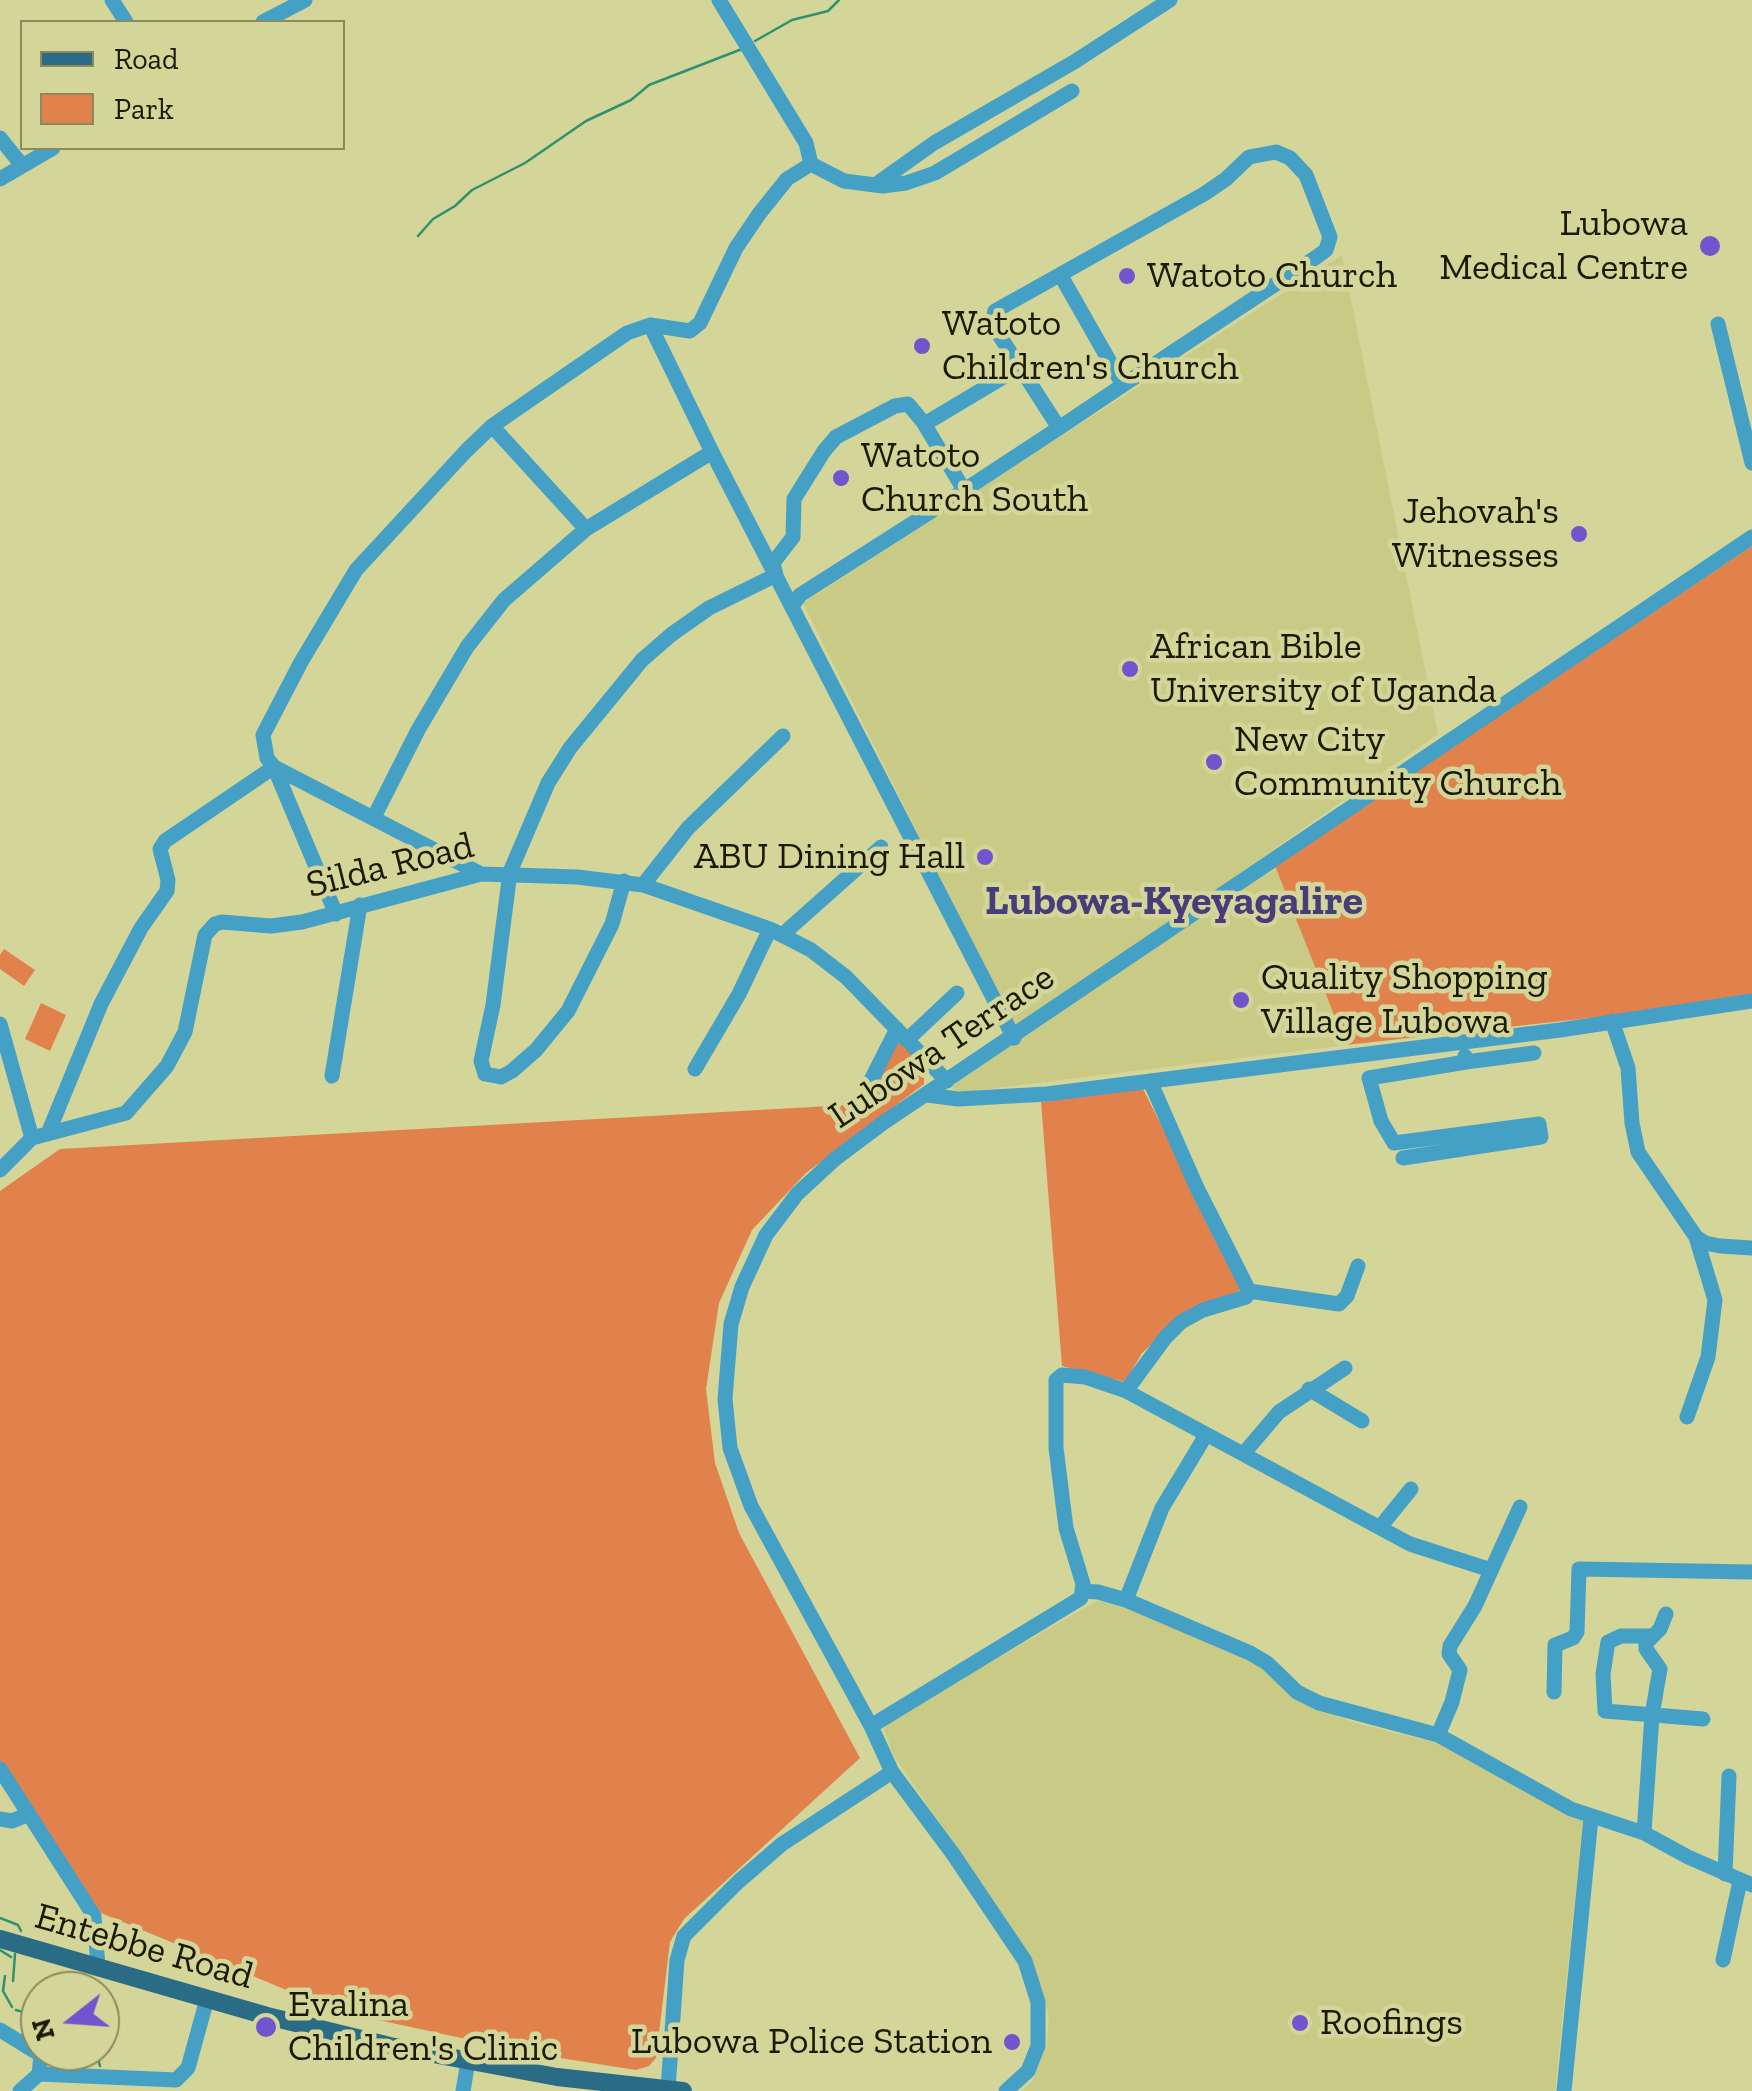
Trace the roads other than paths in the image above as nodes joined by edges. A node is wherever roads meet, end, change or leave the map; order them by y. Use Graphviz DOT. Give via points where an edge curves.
graph roads {
  1 [pos="305,0"];
  2 [pos="719,0"];
  3 [pos="1170,0"];
  4 [pos="270,12"];
  5 [pos="1072,90"];
  6 [pos="0,138"];
  7 [pos="50,150"];
  8 [pos="21,164"];
  9 [pos="811,164"];
  10 [pos="0,179"];
  11 [pos="875,185"];
  12 [pos="1061,276"];
  13 [pos="1718,324"];
  14 [pos="650,325"];
  15 [pos="1020,366"];
  16 [pos="1123,385"];
  17 [pos="923,422"];
  18 [pos="492,426"];
  19 [pos="1058,428"];
  20 [pos="712,452"];
  21 [pos="1752,463"];
  22 [pos="964,490"];
  23 [pos="586,529"];
  24 [pos="1752,537"];
  25 [pos="776,576"];
  26 [pos="792,606"];
  27 [pos="782,736"];
  28 [pos="274,767"];
  29 [pos="374,816"];
  30 [pos="881,847"];
  31 [pos="510,872"];
  32 [pos="481,874"];
  33 [pos="624,881"];
  34 [pos="643,884"];
  35 [pos="360,905"];
  36 [pos="336,914"];
  37 [pos="776,932"];
  38 [pos="956,993"];
  39 [pos="1752,1001"];
  40 [pos="1612,1021"];
  41 [pos="0,1024"];
  42 [pos="902,1035"];
  43 [pos="1014,1038"];
  44 [pos="1464,1042"];
  45 [pos="1534,1053"];
  46 [pos="1466,1062"];
  47 [pos="695,1069"];
  48 [pos="332,1076"];
  49 [pos="946,1081"];
  50 [pos="1150,1081"];
  51 [pos="19,1085"];
  52 [pos="867,1088"];
  53 [pos="1,1092"];
  54 [pos="927,1095"];
  55 [pos="49,1131"];
  56 [pos="32,1138"];
  57 [pos="1403,1158"];
  58 [pos="0,1170"];
  59 [pos="1696,1237"];
  60 [pos="1752,1248"];
  61 [pos="1358,1266"];
  62 [pos="1250,1292"];
  63 [pos="1345,1368"];
  64 [pos="1309,1389"];
  65 [pos="1126,1391"];
  66 [pos="1688,1417"];
  67 [pos="1362,1420"];
  68 [pos="1206,1435"];
  69 [pos="1244,1453"];
  70 [pos="1410,1489"];
  71 [pos="1520,1507"];
  72 [pos="1381,1526"];
  73 [pos="1490,1570"];
  74 [pos="1752,1572"];
  75 [pos="1082,1591"];
  76 [pos="1126,1600"];
  77 [pos="1666,1614"];
  78 [pos="1650,1636"];
  79 [pos="1554,1692"];
  80 [pos="1652,1714"];
  81 [pos="1703,1719"];
  82 [pos="871,1726"];
  83 [pos="1438,1735"];
  84 [pos="0,1769"];
  85 [pos="892,1772"];
  86 [pos="1728,1776"];
  87 [pos="28,1814"];
  88 [pos="1591,1818"];
  89 [pos="0,1819"];
  90 [pos="1644,1833"];
  91 [pos="1739,1880"];
  92 [pos="0,1940"];
  93 [pos="1722,1960"];
  94 [pos="98,1966"];
  95 [pos="207,1999"];
  96 [pos="0,2030"];
  97 [pos="468,2061"];
  98 [pos="39,2074"];
  99 [pos="19,2090"];
  100 [pos="675,2090"];
  101 [pos="463,2091"];
  102 [pos="1006,2091"];
  103 [pos="1564,2091"];
  1 -- 4 [label="street"];
  2 -- 9 [label="street" via="806,143"];
  3 -- 11 [label="street"];
  5 -- 11 [label="street" via="935,173"];
  6 -- 8 [label="street"];
  7 -- 8 [label="street"];
  8 -- 10 [label="street"];
  9 -- 11 [label="street" via="832,178"];
  9 -- 14 [label="street" via="788,179 759,214 700,323 684,333"];
  12 -- 15 [label="street" via="992,317"];
  12 -- 16 [label="street"];
  12 -- 16 [label="street" via="1204,194 1249,156 1276,152 1306,175 1330,237 1326,250"];
  13 -- 21 [label="street"];
  14 -- 18 [label="street" via="616,340"];
  14 -- 20 [label="street"];
  15 -- 17 [label="street"];
  15 -- 19 [label="street"];
  16 -- 19 [label="street"];
  17 -- 22 [label="street"];
  17 -- 25 [label="street" via="908,404 895,406 836,437 794,499 792,537 773,563"];
  18 -- 23 [label="street"];
  18 -- 28 [label="street" via="356,570 263,735"];
  19 -- 22 [label="street"];
  20 -- 23 [label="street"];
  20 -- 25 [label="street"];
  22 -- 26 [label="street"];
  23 -- 29 [label="street" via="525,579 476,635"];
  24 -- 43 [label="street, Lubowa Terrace"];
  25 -- 26 [label="street"];
  25 -- 31 [label="street" via="709,608 642,660 548,783"];
  26 -- 43 [label="street"];
  27 -- 34 [label="street" via="688,828"];
  28 -- 29 [label="street"];
  28 -- 36 [label="street"];
  28 -- 55 [label="street" via="160,849 166,891 101,1004"];
  29 -- 32 [label="street"];
  30 -- 37 [label="street"];
  31 -- 32 [label="street, Silda Road"];
  31 -- 33 [label="street, Silda Road"];
  31 -- 33 [label="street" via="480,1061 492,1078 512,1072 568,1010 612,924"];
  32 -- 35 [label="street, Silda Road"];
  33 -- 34 [label="street, Silda Road"];
  34 -- 37 [label="street, Silda Road"];
  35 -- 36 [label="street, Silda Road"];
  35 -- 48 [label="street"];
  36 -- 55 [label="street, Silda Road" via="271,926 215,924 205,935 184,1032 167,1066 126,1113"];
  37 -- 42 [label="street, Silda Road" via="846,976"];
  37 -- 47 [label="street"];
  38 -- 42 [label="street"];
  39 -- 40 [label="street"];
  40 -- 44 [label="street"];
  40 -- 59 [label="street" via="1628,1068 1638,1152"];
  41 -- 51 [label="street"];
  42 -- 49 [label="street, Silda Road"];
  42 -- 52 [label="street"];
  43 -- 49 [label="street, Lubowa Terrace"];
  44 -- 46 [label="street"];
  44 -- 50 [label="street"];
  45 -- 46 [label="street"];
  46 -- 57 [label="street" via="1370,1078 1394,1142 1539,1124 1541,1138"];
  49 -- 54 [label="street, Lubowa Terrace"];
  50 -- 54 [label="street" via="1048,1094"];
  50 -- 62 [label="street"];
  51 -- 53 [label="street"];
  51 -- 56 [label="street"];
  54 -- 82 [label="street, Lubowa Terrace" via="835,1159 787,1208 766,1235 730,1324 725,1399 743,1486"];
  55 -- 56 [label="street, Silda Road"];
  56 -- 58 [label="street, Silda Road"];
  59 -- 60 [label="street"];
  59 -- 66 [label="street" via="1715,1312"];
  61 -- 62 [label="street" via="1339,1304"];
  62 -- 65 [label="street" via="1181,1322"];
  63 -- 64 [label="street"];
  64 -- 67 [label="street"];
  64 -- 69 [label="street"];
  65 -- 68 [label="street"];
  65 -- 75 [label="street" via="1066,1374 1056,1380 1062,1504"];
  68 -- 69 [label="street"];
  68 -- 76 [label="street" via="1162,1508"];
  69 -- 72 [label="street"];
  70 -- 72 [label="street"];
  71 -- 73 [label="street"];
  72 -- 73 [label="street" via="1410,1544"];
  73 -- 83 [label="street" via="1450,1646 1460,1670"];
  74 -- 79 [label="street" via="1579,1569 1577,1632 1555,1645"];
  75 -- 76 [label="street"];
  75 -- 82 [label="street" via="1075,1602"];
  76 -- 83 [label="street" via="1258,1657 1318,1703"];
  77 -- 78 [label="street"];
  78 -- 80 [label="street" via="1646,1648 1660,1670"];
  78 -- 80 [label="street" via="1608,1642 1603,1708"];
  80 -- 81 [label="street"];
  80 -- 90 [label="street"];
  82 -- 85 [label="street, Lubowa Terrace"];
  83 -- 88 [label="street"];
  84 -- 87 [label="street"];
  85 -- 100 [label="street" via="782,1844 684,1936"];
  85 -- 102 [label="street, Lubowa Terrace" via="1012,1938 1033,1982 1038,2046 1028,2071"];
  86 -- 91 [label="street"];
  87 -- 89 [label="street"];
  87 -- 94 [label="street" via="94,1916"];
  88 -- 90 [label="street"];
  88 -- 103 [label="street"];
  90 -- 91 [label="street"];
  91 -- 93 [label="street"];
  92 -- 94 [label="main road, Entebbe Road"];
  94 -- 95 [label="main road, Entebbe Road"];
  95 -- 97 [label="main road, Entebbe Road"];
  95 -- 98 [label="street" via="188,2068 176,2080"];
  96 -- 98 [label="street" via="40,2055"];
  97 -- 100 [label="main road, Entebbe Road"];
  97 -- 101 [label="street"];
  98 -- 99 [label="street"];
}
